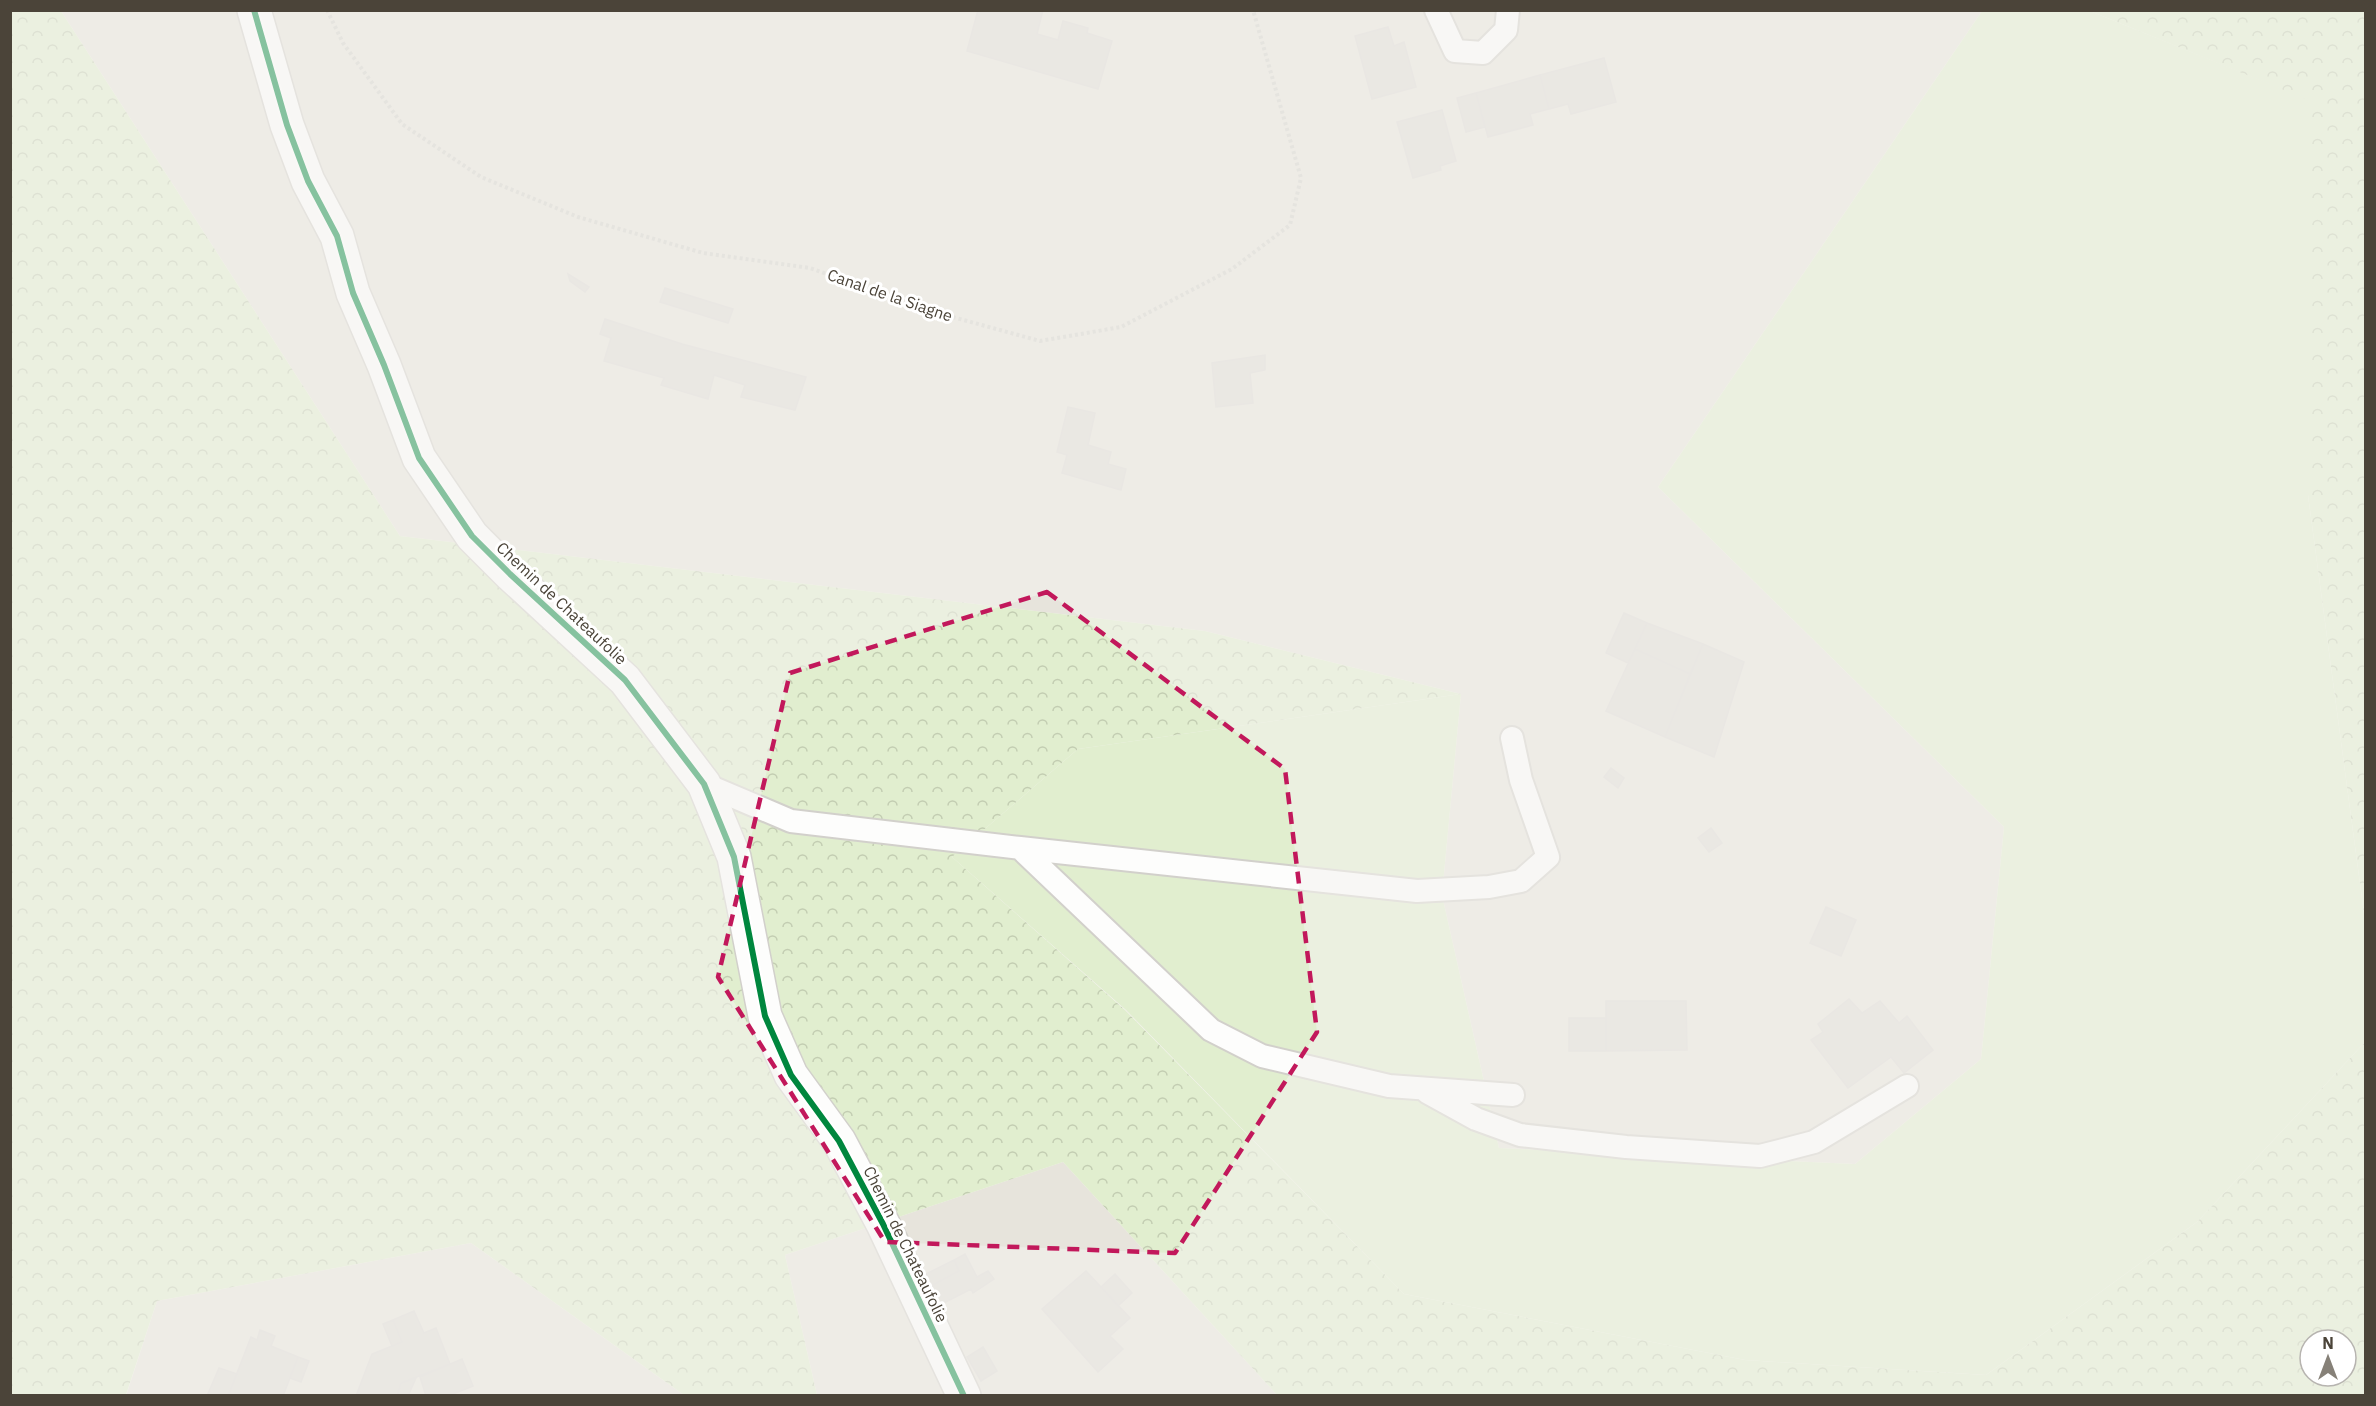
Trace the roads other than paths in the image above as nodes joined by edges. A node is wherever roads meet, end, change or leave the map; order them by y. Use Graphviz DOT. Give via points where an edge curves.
graph roads {
  1 [pos="254,10"];
  2 [pos="1436,10"];
  3 [pos="1508,10"];
  4 [pos="1512,738"];
  5 [pos="704,784"];
  6 [pos="1020,848"];
  7 [pos="1907,1086"];
  8 [pos="1420,1088"];
  9 [pos="1513,1095"];
  10 [pos="964,1395"];
  1 -- 5 [label="street, Chemin de Chateaufolie" via="287,125 308,181 337,236 353,293 419,458 472,536 625,680"];
  2 -- 3 [label="lane" via="1455,51 1483,53 1506,30"];
  4 -- 6 [label="lane" via="1521,780 1548,857 1521,881 1490,887 1417,891"];
  5 -- 6 [label="lane" via="791,821"];
  5 -- 10 [label="street, Chemin de Chateaufolie" via="734,857 765,1016 791,1075 839,1141 883,1224"];
  6 -- 8 [label="lane" via="1211,1030 1262,1056 1389,1086"];
  7 -- 8 [label="lane" via="1814,1142 1760,1156 1520,1135 1476,1119"];
  8 -- 9 [label="lane"];
}
